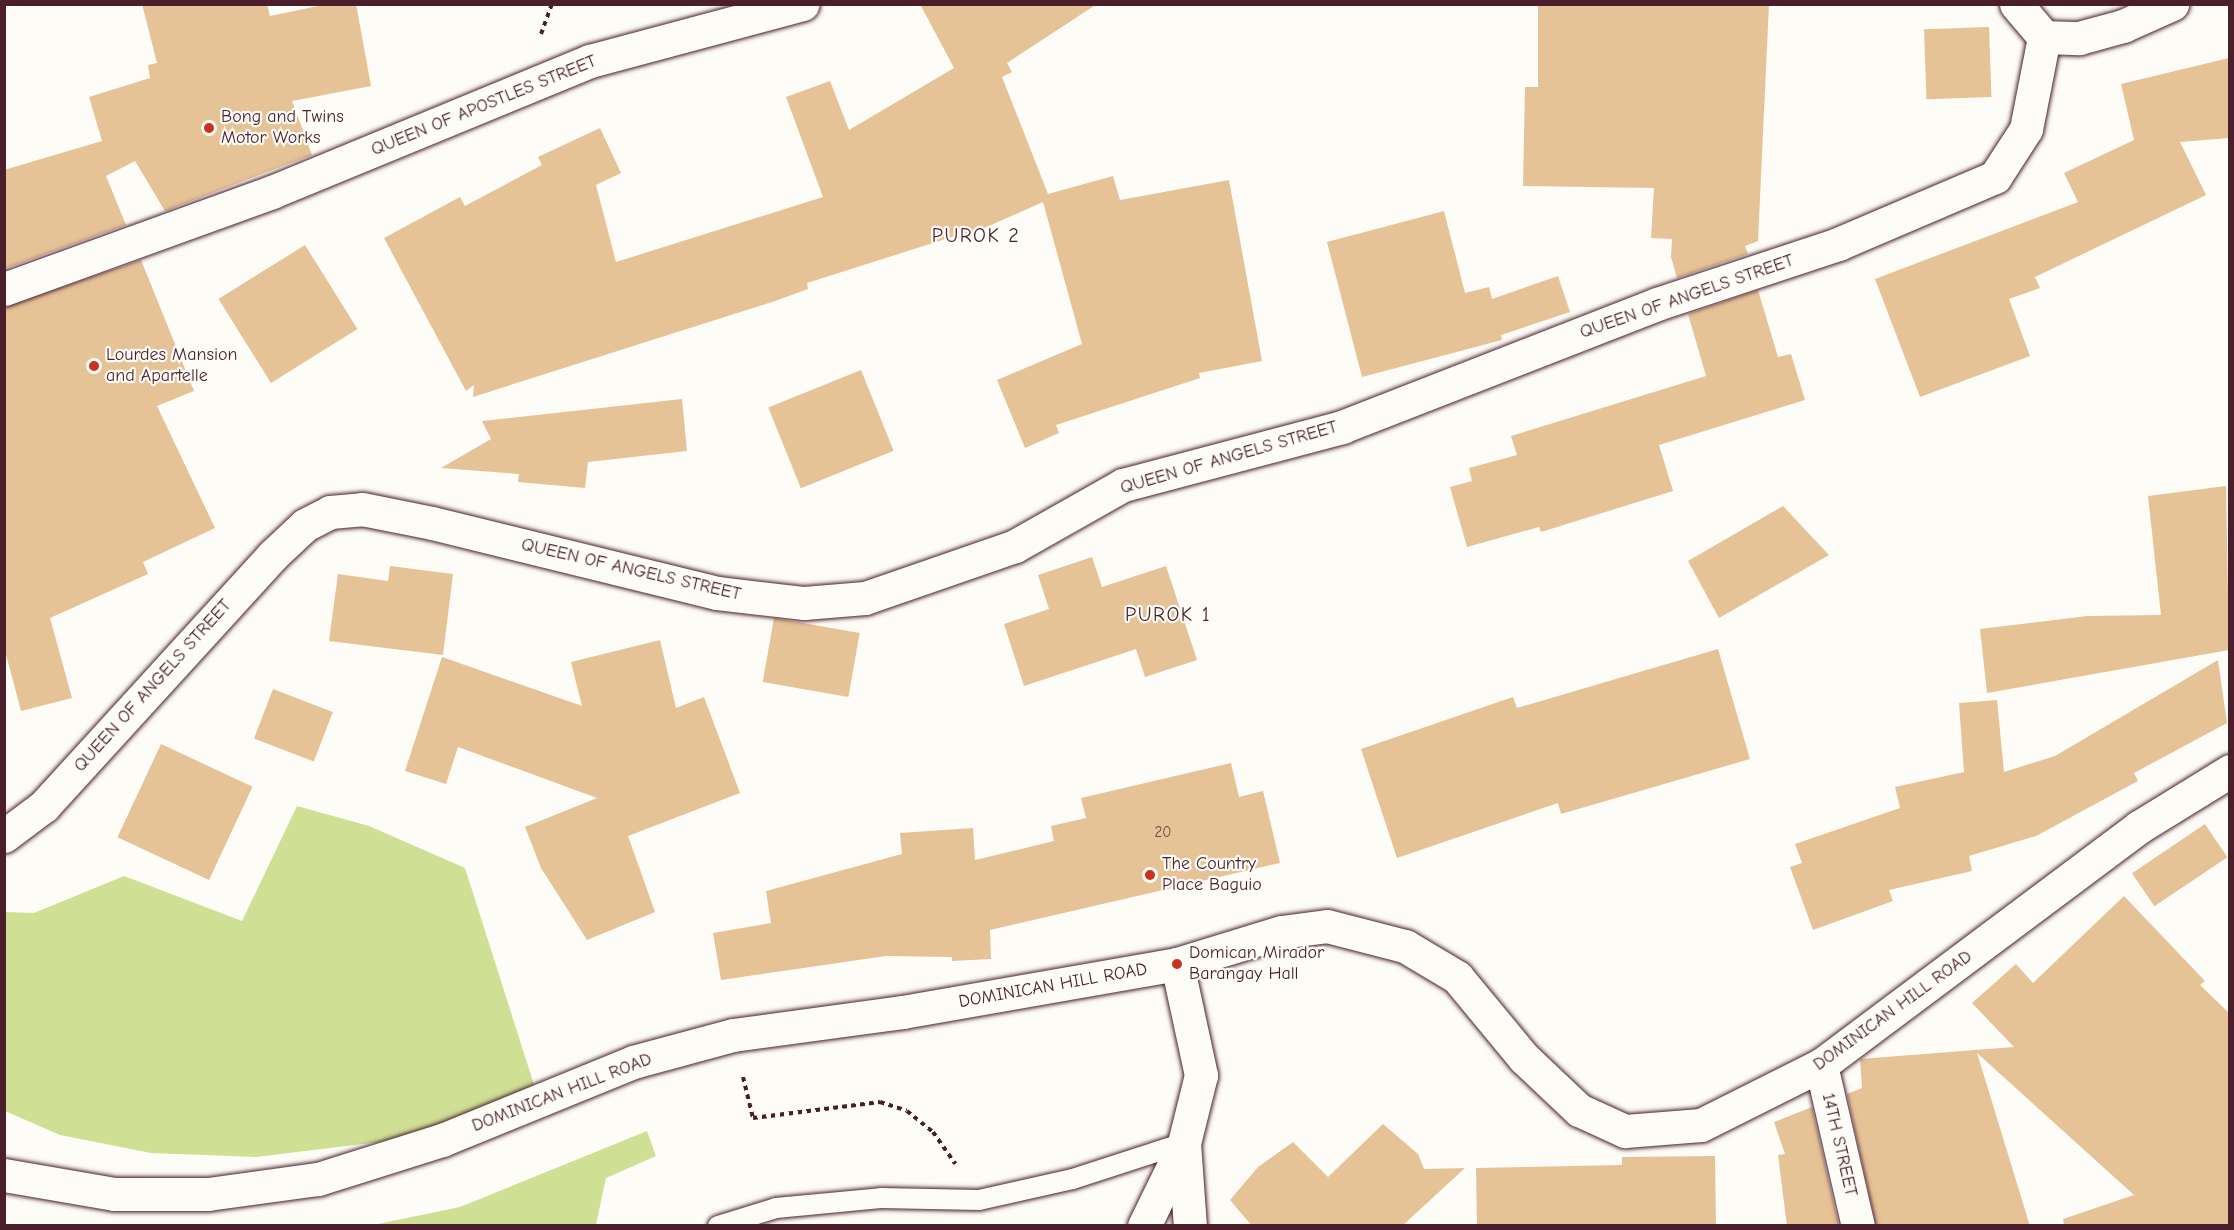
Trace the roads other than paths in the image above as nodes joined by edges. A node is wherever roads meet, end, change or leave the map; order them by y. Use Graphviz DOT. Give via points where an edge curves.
graph roads {
  1 [pos="801,4"];
  2 [pos="2016,4"];
  3 [pos="2172,4"];
  4 [pos="2044,37"];
  5 [pos="4,289"];
  6 [pos="2229,771"];
  7 [pos="4,836"];
  8 [pos="1177,964"];
  9 [pos="1821,1065"];
  10 [pos="1184,1143"];
  11 [pos="4,1175"];
  12 [pos="718,1226"];
  13 [pos="1144,1226"];
  14 [pos="1190,1226"];
  15 [pos="1858,1226"];
  1 -- 5 [label="street, QUEEN OF APOSTLES STREET" via="590,61 272,192"];
  2 -- 4 [label="street"];
  3 -- 4 [label="street" via="2122,26 2079,38"];
  4 -- 7 [label="street, QUEEN OF ANGELS STREET" via="2026,129 1995,177 1838,244 1657,304 1342,427 1123,485 1015,546 866,598 804,603 717,593 432,523 362,509 330,512 305,525 272,556 44,806"];
  6 -- 9 [label="street, DOMINICAN HILL ROAD" via="2139,827"];
  8 -- 9 [label="street, DOMINICAN HILL ROAD" via="1281,932 1327,926 1405,946 1457,977 1524,1058 1579,1110 1625,1131 1701,1125"];
  8 -- 10 [label="street" via="1201,1075"];
  8 -- 11 [label="street, DOMINICAN HILL ROAD" via="903,1012 733,1035 633,1062 442,1140 318,1179 208,1194 114,1194"];
  9 -- 15 [label="street, 14TH STREET"];
  10 -- 12 [label="lane" via="1073,1179 979,1200 880,1198 776,1208"];
  10 -- 13 [label="street"];
  10 -- 14 [label="street"];
}
